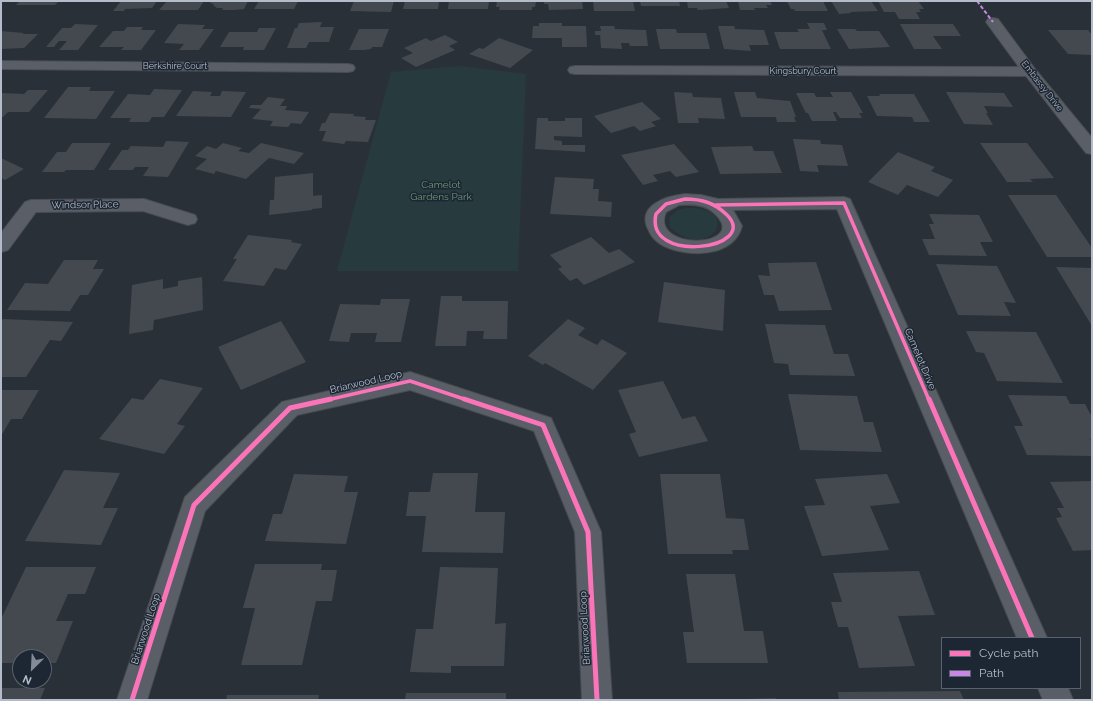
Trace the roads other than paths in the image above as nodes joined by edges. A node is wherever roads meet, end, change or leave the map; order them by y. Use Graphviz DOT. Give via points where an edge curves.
graph roads {
  1 [pos="993,22"];
  2 [pos="1,65"];
  3 [pos="348,68"];
  4 [pos="575,70"];
  5 [pos="1030,72"];
  6 [pos="1092,149"];
  7 [pos="716,205"];
  8 [pos="188,219"];
  9 [pos="1,246"];
  10 [pos="1032,637"];
  11 [pos="1053,689"];
  12 [pos="132,700"];
  13 [pos="597,700"];
  14 [pos="1058,700"];
  1 -- 5 [label="street, Embassy Drive"];
  2 -- 3 [label="street, Berkshire Court"];
  4 -- 5 [label="street, Kingsbury Court"];
  5 -- 6 [label="street, Embassy Drive"];
  7 -- 10 [label="street, Camelot Drive" via="844,203"];
  8 -- 9 [label="street, Windsor Place" via="144,204 31,206"];
  11 -- 14 [label="street"];
  12 -- 13 [label="street, Briarwood Loop" via="194,504 290,408 410,381 543,425 588,532"];
}
